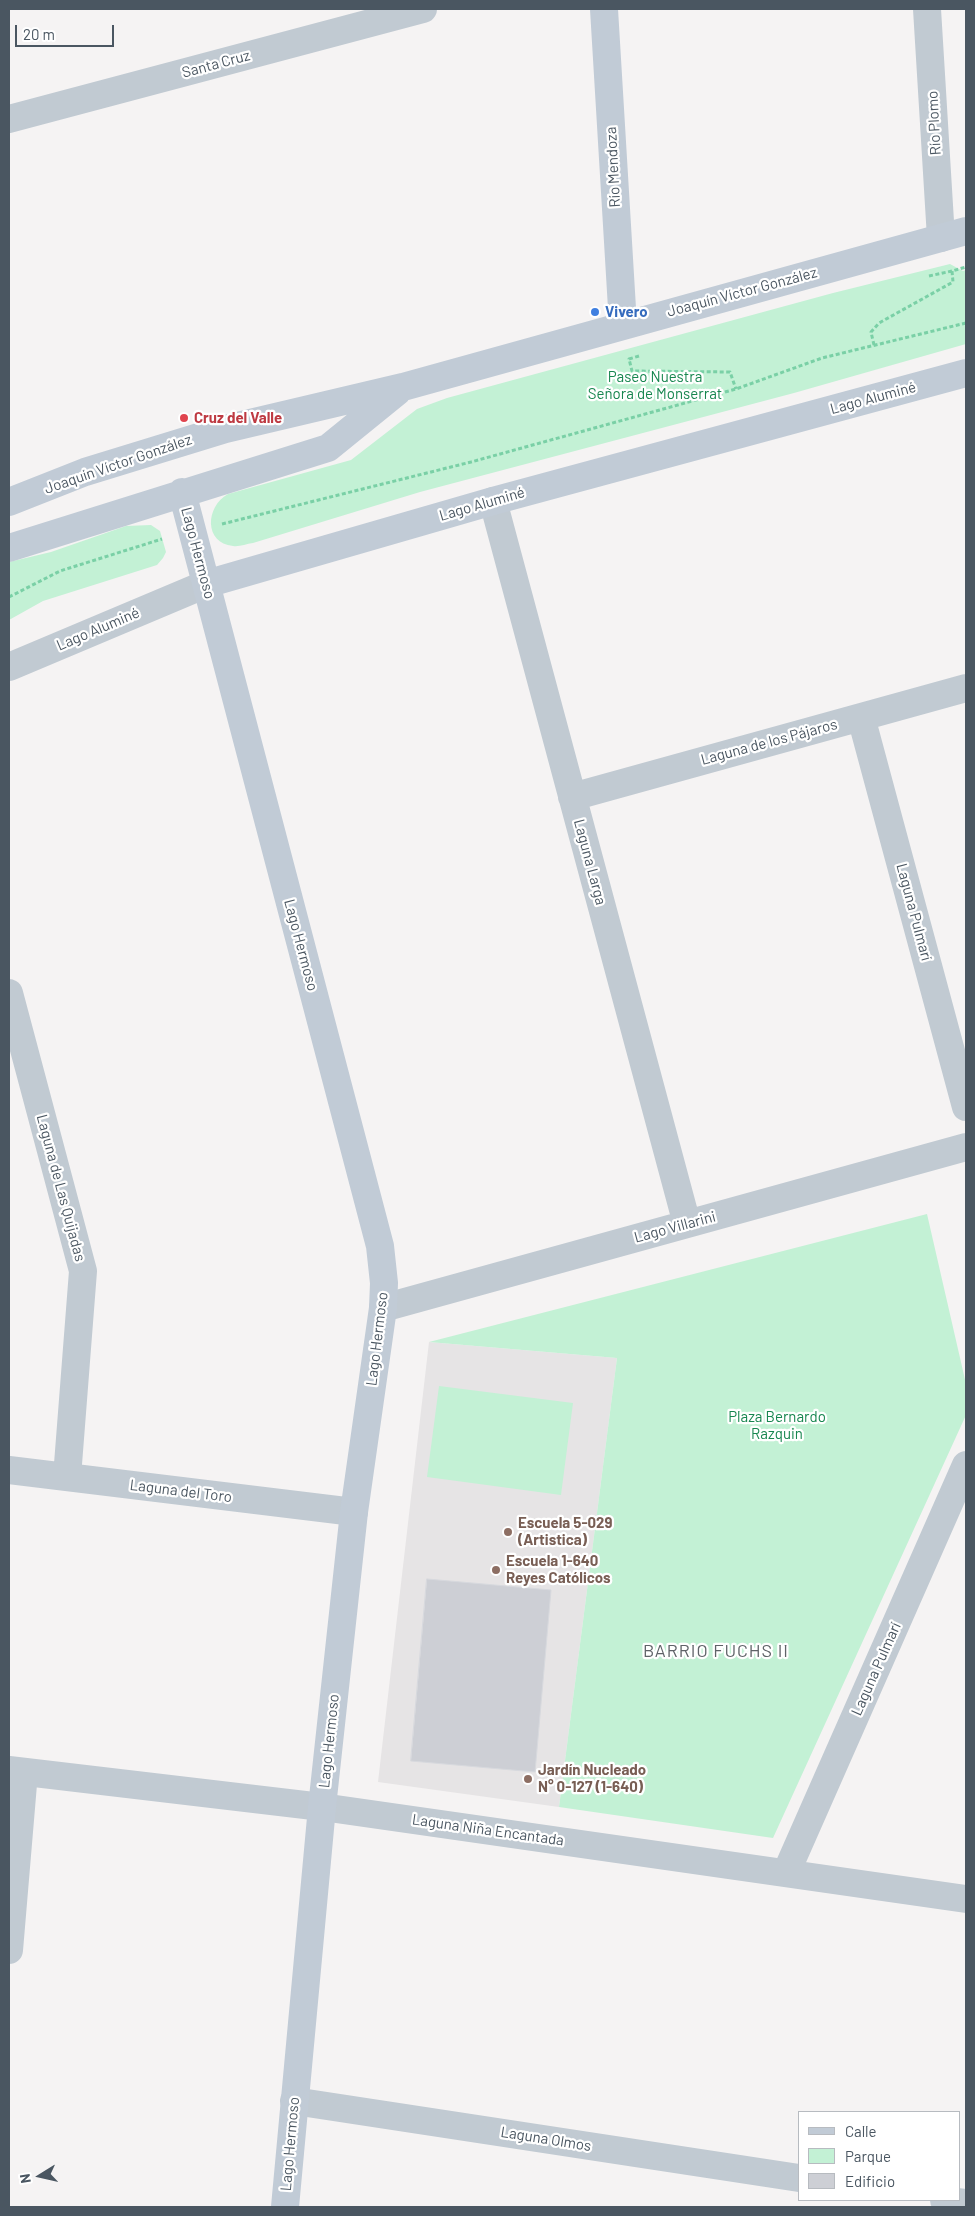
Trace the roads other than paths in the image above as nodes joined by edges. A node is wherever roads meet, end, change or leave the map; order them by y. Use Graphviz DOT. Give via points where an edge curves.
graph roads {
  1 [pos="423,9"];
  2 [pos="604,9"];
  3 [pos="928,9"];
  4 [pos="9,118"];
  5 [pos="954,234"];
  6 [pos="622,325"];
  7 [pos="966,373"];
  8 [pos="403,387"];
  9 [pos="182,492"];
  10 [pos="493,501"];
  11 [pos="9,502"];
  12 [pos="9,548"];
  13 [pos="206,584"];
  14 [pos="9,666"];
  15 [pos="966,688"];
  16 [pos="861,717"];
  17 [pos="572,797"];
  18 [pos="9,993"];
  19 [pos="966,1107"];
  20 [pos="966,1147"];
  21 [pos="687,1224"];
  22 [pos="383,1308"];
  23 [pos="966,1465"];
  24 [pos="9,1470"];
  25 [pos="67,1477"];
  26 [pos="354,1512"];
  27 [pos="16,1771"];
  28 [pos="322,1807"];
  29 [pos="786,1873"];
  30 [pos="966,1899"];
  31 [pos="9,1950"];
  32 [pos="294,2101"];
  33 [pos="798,2178"];
  34 [pos="951,2201"];
  35 [pos="966,2203"];
  36 [pos="284,2207"];
  1 -- 4 [label="street, Santa Cruz"];
  2 -- 6 [label="street, Río Mendoza"];
  3 -- 5 [label="street, Río Plomo"];
  5 -- 6 [label="street, Joaquín Víctor González"];
  6 -- 8 [label="street, Joaquín Víctor González"];
  7 -- 10 [label="street, Lago Aluminé"];
  8 -- 9 [label="street, Joaquín Víctor González" via="328,448"];
  8 -- 11 [label="street, Joaquín Víctor González" via="164,446"];
  9 -- 12 [label="street, Joaquín Víctor González"];
  9 -- 13 [label="street, Lago Hermoso"];
  10 -- 13 [label="street, Lago Aluminé"];
  10 -- 17 [label="street, Laguna Larga"];
  13 -- 14 [label="street, Lago Aluminé"];
  13 -- 22 [label="street, Lago Hermoso" via="380,1246"];
  15 -- 16 [label="street, Laguna de los Pájaros"];
  16 -- 17 [label="street, Laguna de los Pájaros"];
  16 -- 19 [label="street, Laguna Pulmarí"];
  17 -- 21 [label="street, Laguna Larga"];
  18 -- 25 [label="street, Laguna de Las Quijadas" via="83,1271"];
  20 -- 21 [label="street, Lago Villarini"];
  21 -- 22 [label="street, Lago Villarini"];
  22 -- 26 [label="street, Lago Hermoso"];
  23 -- 29 [label="street, Laguna Pulmarí"];
  24 -- 25 [label="street, Laguna del Toro"];
  25 -- 26 [label="street, Laguna del Toro"];
  26 -- 28 [label="street, Lago Hermoso"];
  27 -- 28 [label="street, Laguna Niña Encantada"];
  27 -- 31 [label="street"];
  28 -- 29 [label="street, Laguna Niña Encantada"];
  28 -- 32 [label="street, Lago Hermoso"];
  29 -- 30 [label="street, Laguna Niña Encantada"];
  32 -- 33 [label="street, Laguna Olmos"];
  32 -- 36 [label="street, Lago Hermoso"];
  34 -- 35 [label="street"];
}
